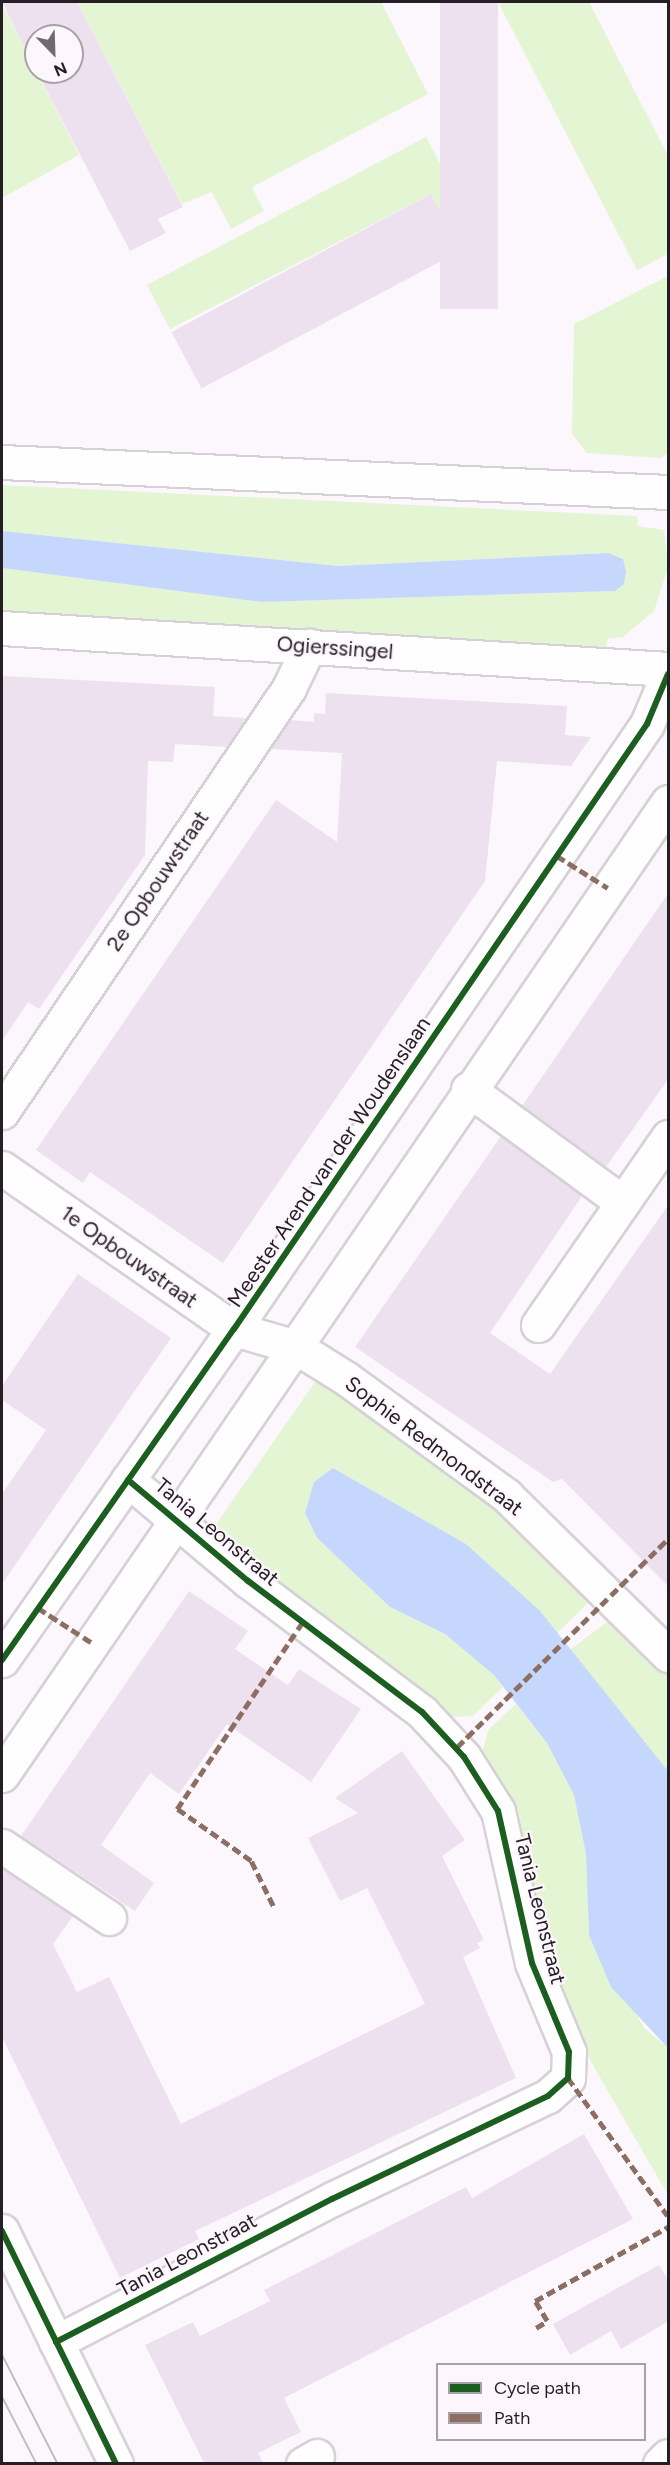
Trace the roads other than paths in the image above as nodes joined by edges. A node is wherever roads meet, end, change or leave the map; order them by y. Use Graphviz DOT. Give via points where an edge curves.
graph roads {
  1 [pos="2,462"];
  2 [pos="669,492"];
  3 [pos="2,628"];
  4 [pos="309,646"];
  5 [pos="669,669"];
  6 [pos="669,674"];
  7 [pos="669,802"];
  8 [pos="468,1089"];
  9 [pos="2,1112"];
  10 [pos="669,1137"];
  11 [pos="2,1168"];
  12 [pos="623,1203"];
  13 [pos="538,1325"];
  14 [pos="234,1329"];
  15 [pos="296,1347"];
  16 [pos="128,1480"];
  17 [pos="177,1523"];
  18 [pos="669,1655"];
  19 [pos="2,1660"];
  20 [pos="2,1775"];
  21 [pos="2,1846"];
  22 [pos="109,1918"];
  23 [pos="2,2231"];
  24 [pos="56,2342"];
  25 [pos="669,2456"];
  26 [pos="116,2463"];
  27 [pos="660,2463"];
  1 -- 2 [label="street"];
  3 -- 4 [label="street, Ogierssingel"];
  4 -- 5 [label="street, Ogierssingel"];
  4 -- 9 [label="street, 2e Opbouwstraat" via="289,688"];
  6 -- 14 [label="street, Meester Arend van der Woudenslaan" via="647,724"];
  7 -- 8 [label="street"];
  8 -- 12 [label="street"];
  8 -- 15 [label="street"];
  10 -- 12 [label="street"];
  11 -- 14 [label="street, 1e Opbouwstraat"];
  12 -- 13 [label="street"];
  14 -- 15 [label="street, 1e Opbouwstraat"];
  14 -- 16 [label="street, Meester Arend van der Woudenslaan"];
  15 -- 17 [label="street"];
  15 -- 18 [label="street, Sophie Redmondstraat" via="506,1495"];
  16 -- 17 [label="street, Tania Leonstraat"];
  16 -- 19 [label="street, Meester Arend van der Woudenslaan"];
  17 -- 20 [label="street"];
  17 -- 24 [label="street, Tania Leonstraat" via="422,1712 464,1757 498,1811 532,1963 569,2052 568,2078 548,2096 332,2199"];
  21 -- 22 [label="street"];
  23 -- 24 [label="street"];
  24 -- 26 [label="street"];
  25 -- 27 [label="street"];
}
